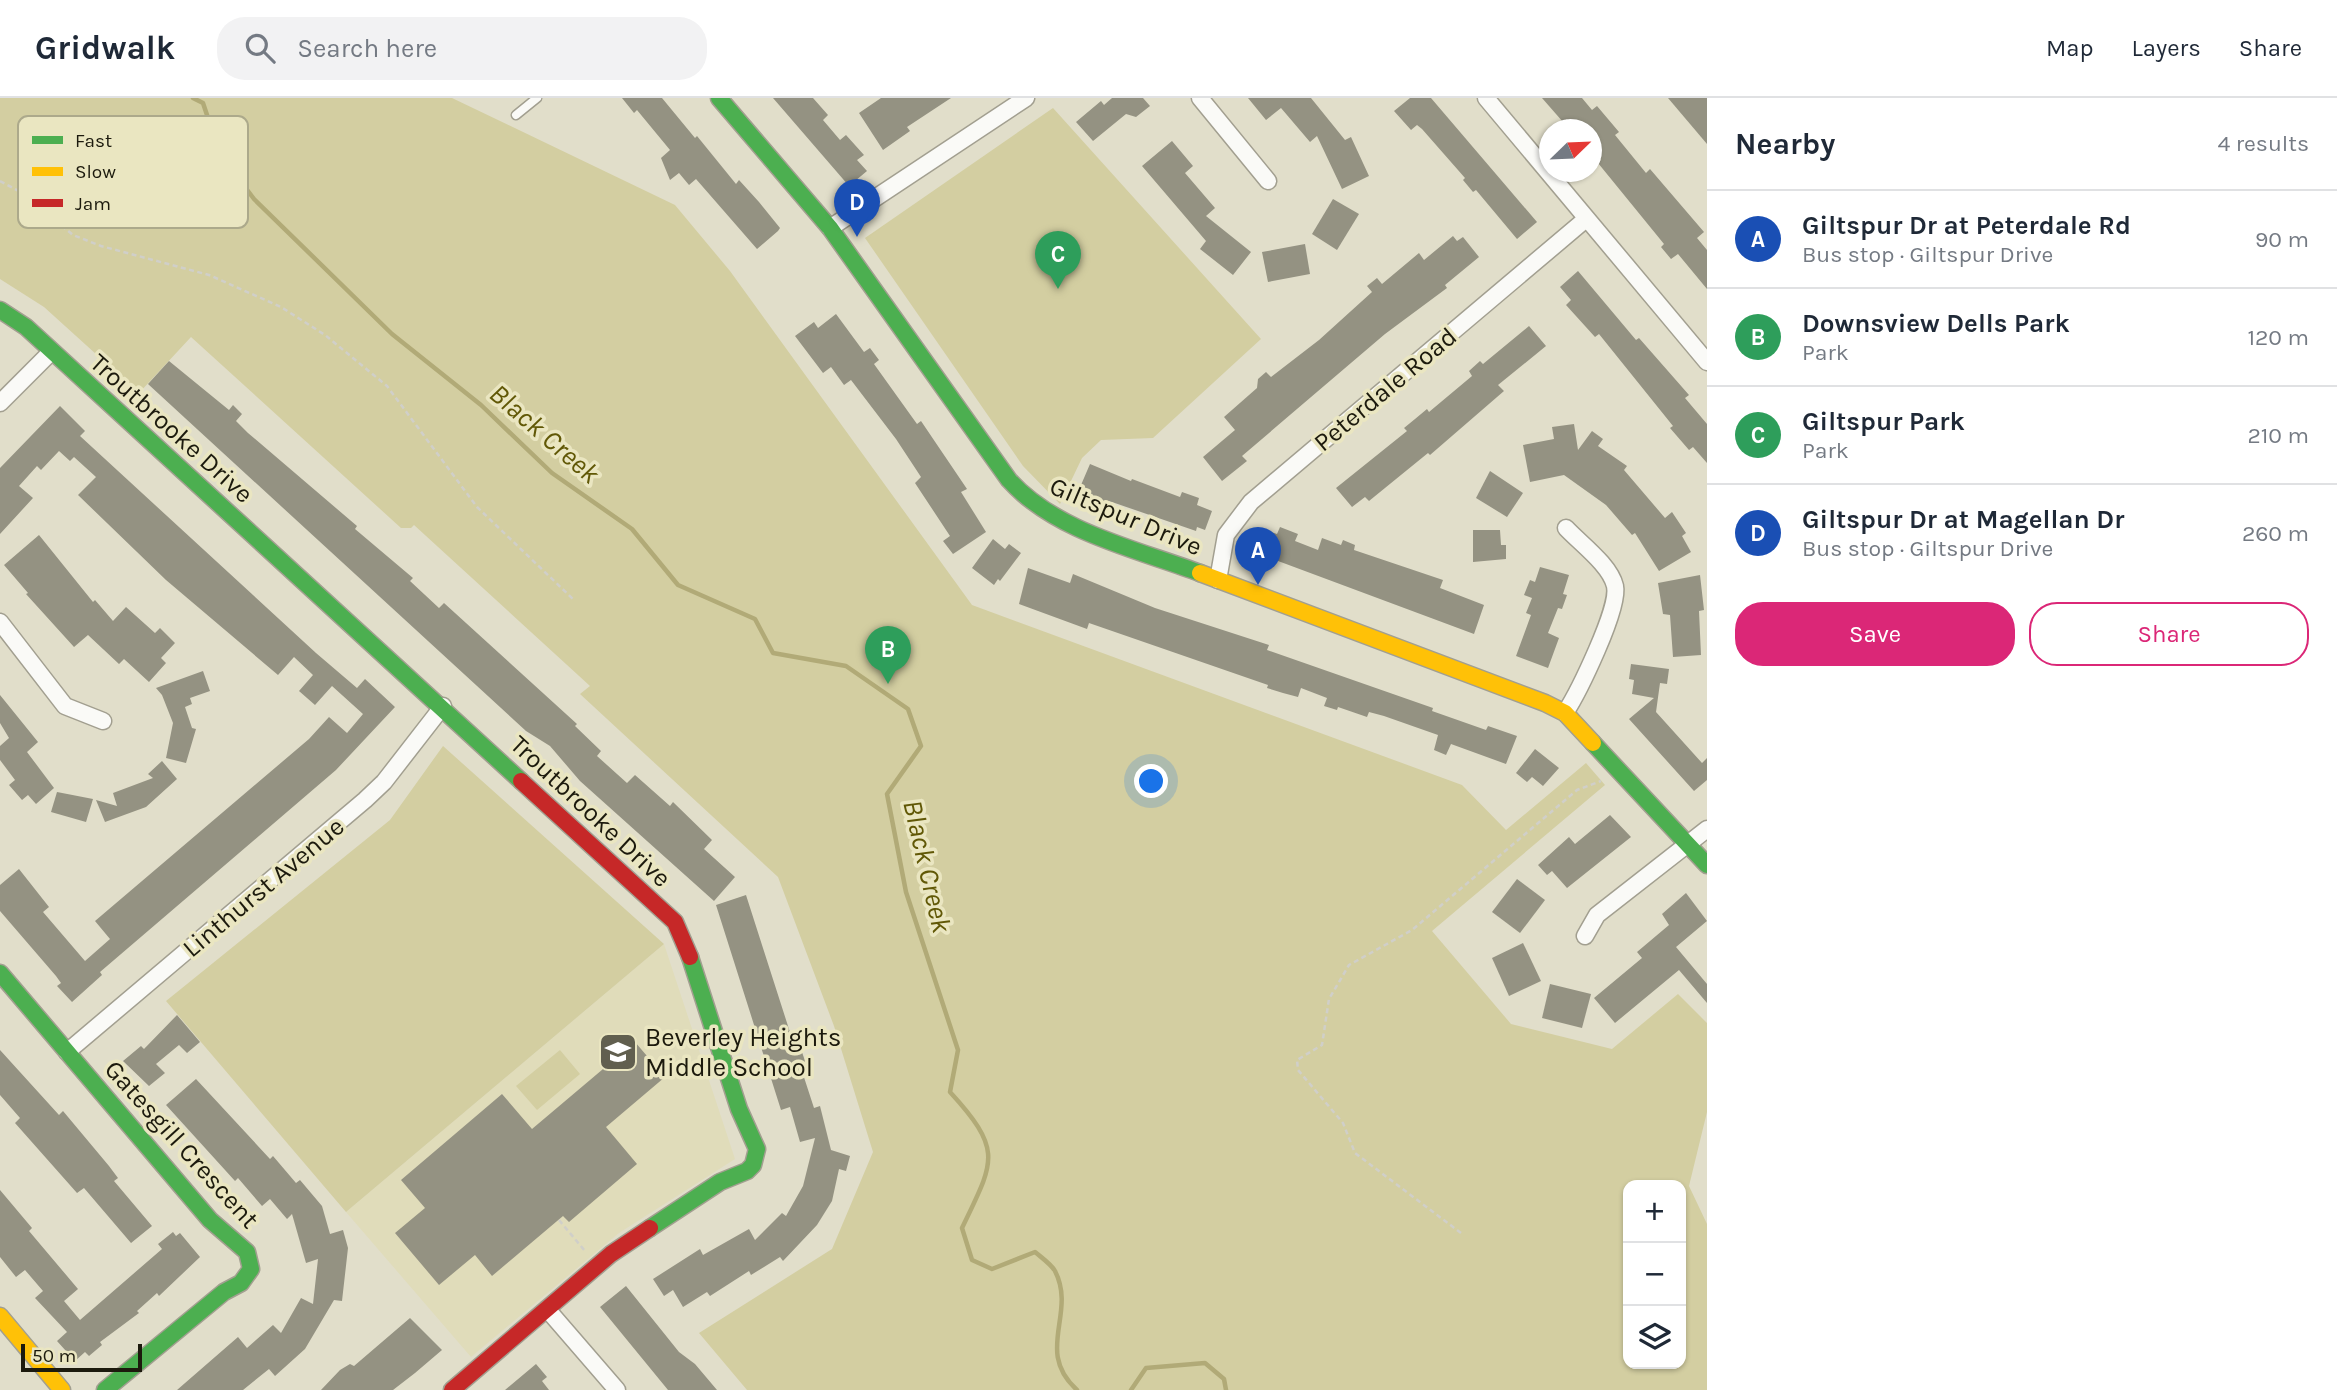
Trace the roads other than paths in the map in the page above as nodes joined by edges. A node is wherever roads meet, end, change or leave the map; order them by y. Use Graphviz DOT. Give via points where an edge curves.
graph roads {
  1 [pos="537,98"];
  2 [pos="719,98"];
  3 [pos="1026,98"];
  4 [pos="1200,98"];
  5 [pos="1486,98"];
  6 [pos="516,114"];
  7 [pos="1268,181"];
  8 [pos="1586,219"];
  9 [pos="830,228"];
  10 [pos="0,310"];
  11 [pos="51,352"];
  12 [pos="1707,362"];
  13 [pos="0,403"];
  14 [pos="1566,528"];
  15 [pos="1218,580"];
  16 [pos="0,622"];
  17 [pos="443,706"];
  18 [pos="1565,713"];
  19 [pos="103,722"];
  20 [pos="1707,829"];
  21 [pos="1688,845"];
  22 [pos="1707,865"];
  23 [pos="1585,936"];
  24 [pos="0,973"];
  25 [pos="67,1052"];
  26 [pos="547,1309"];
  27 [pos="0,1316"];
  28 [pos="62,1390"];
  29 [pos="105,1390"];
  30 [pos="452,1390"];
  31 [pos="617,1390"];
  1 -- 6 [label="lane"];
  2 -- 9 [label="street, Giltspur Drive"];
  3 -- 9 [label="street"];
  4 -- 7 [label="street"];
  5 -- 8 [label="street"];
  8 -- 12 [label="street"];
  8 -- 15 [label="street, Peterdale Road" via="1251,502 1226,536"];
  9 -- 15 [label="street, Giltspur Drive" via="1028,501 1059,520"];
  10 -- 11 [label="street, Troutbrooke Drive"];
  11 -- 13 [label="street"];
  11 -- 17 [label="street, Troutbrooke Drive"];
  14 -- 18 [label="street" via="1611,575 1616,588 1589,668"];
  15 -- 18 [label="street, Giltspur Drive"];
  16 -- 19 [label="street" via="65,706"];
  17 -- 25 [label="street, Linthurst Avenue" via="365,800"];
  17 -- 26 [label="street, Troutbrooke Drive" via="674,922 684,937 739,1109 757,1149 747,1171 720,1182 611,1254"];
  18 -- 21 [label="street, Giltspur Drive"];
  20 -- 21 [label="street"];
  21 -- 22 [label="street, Giltspur Drive"];
  21 -- 23 [label="street" via="1597,915"];
  24 -- 25 [label="street, Gatesgill Crescent"];
  25 -- 29 [label="street, Gatesgill Crescent" via="210,1220 247,1252 251,1269 241,1283"];
  26 -- 30 [label="street, Troutbrooke Drive"];
  26 -- 31 [label="street"];
  27 -- 28 [label="street"];
}
